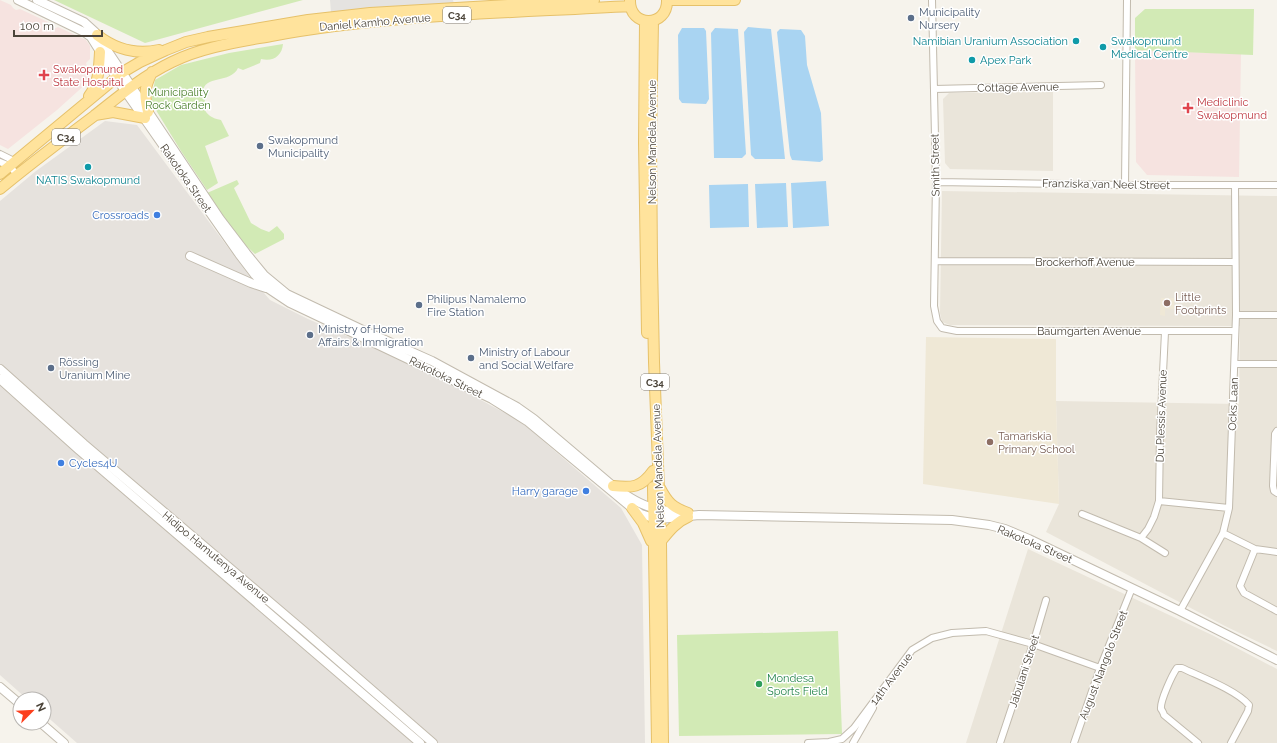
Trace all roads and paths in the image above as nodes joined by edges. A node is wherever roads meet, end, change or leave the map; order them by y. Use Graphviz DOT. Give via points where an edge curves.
graph roads {
  1 [pos="18,0"];
  2 [pos="37,0"];
  3 [pos="594,0"];
  4 [pos="667,0"];
  5 [pos="735,0"];
  6 [pos="932,0"];
  7 [pos="1127,0"];
  8 [pos="630,3"];
  9 [pos="649,21"];
  10 [pos="97,35"];
  11 [pos="173,47"];
  12 [pos="100,52"];
  13 [pos="152,72"];
  14 [pos="120,75"];
  15 [pos="1101,85"];
  16 [pos="128,88"];
  17 [pos="934,89"];
  18 [pos="81,108"];
  19 [pos="95,115"];
  20 [pos="147,115"];
  21 [pos="0,154"];
  22 [pos="8,163"];
  23 [pos="20,173"];
  24 [pos="0,174"];
  25 [pos="936,182"];
  26 [pos="1126,185"];
  27 [pos="1235,185"];
  28 [pos="1277,185"];
  29 [pos="0,189"];
  30 [pos="190,256"];
  31 [pos="935,261"];
  32 [pos="1235,262"];
  33 [pos="269,289"];
  34 [pos="1236,315"];
  35 [pos="1277,315"];
  36 [pos="942,328"];
  37 [pos="1235,331"];
  38 [pos="1165,332"];
  39 [pos="1235,364"];
  40 [pos="1277,364"];
  41 [pos="0,369"];
  42 [pos="0,379"];
  43 [pos="1277,431"];
  44 [pos="652,472"];
  45 [pos="613,486"];
  46 [pos="659,486"];
  47 [pos="1277,493"];
  48 [pos="1159,501"];
  49 [pos="632,508"];
  50 [pos="1230,508"];
  51 [pos="656,514"];
  52 [pos="1082,514"];
  53 [pos="688,515"];
  54 [pos="1223,533"];
  55 [pos="1141,538"];
  56 [pos="658,545"];
  57 [pos="1255,549"];
  58 [pos="1277,552"];
  59 [pos="1165,553"];
  60 [pos="1132,588"];
  61 [pos="1046,600"];
  62 [pos="1180,611"];
  63 [pos="1277,611"];
  64 [pos="1033,644"];
  65 [pos="1277,660"];
  66 [pos="1100,668"];
  67 [pos="0,686"];
  68 [pos="886,686"];
  69 [pos="12,697"];
  70 [pos="50,731"];
  71 [pos="64,743"];
  72 [pos="420,743"];
  73 [pos="433,743"];
  74 [pos="657,743"];
  75 [pos="664,743"];
  76 [pos="808,743"];
  77 [pos="853,743"];
  78 [pos="1000,743"];
  79 [pos="1074,743"];
  80 [pos="1198,743"];
  81 [pos="1231,743"];
  1 -- 12 [label="street" via="84,32"];
  2 -- 10 [label="street" via="84,22"];
  3 -- 11 [label="main road, Daniel Kamho Avenue / C34" via="338,16 208,37"];
  4 -- 5 [label="main road"];
  4 -- 9 [label="main road" via="664,13"];
  6 -- 17 [label="street, Smith Street"];
  7 -- 26 [label="street"];
  8 -- 9 [label="main road, Daniel Kamho Avenue / C34" via="635,16"];
  8 -- 13 [label="main road, Daniel Kamho Avenue / C34" via="429,17 311,29 192,53"];
  9 -- 44 [label="main road, Nelson Mandela Avenue / C34" via="644,143"];
  9 -- 46 [label="main road, Nelson Mandela Avenue / C34" via="654,362"];
  10 -- 11 [label="main road" via="111,44 140,52"];
  10 -- 14 [label="street"];
  11 -- 14 [label="main road, Daniel Kamho Avenue / C34" via="140,62"];
  12 -- 14 [label="street"];
  12 -- 18 [label="main road" via="96,86"];
  13 -- 16 [label="main road, Daniel Kamho Avenue / C34"];
  13 -- 20 [label="main road" via="145,90"];
  14 -- 16 [label="street, Rakotoka Street"];
  14 -- 18 [label="main road, C34"];
  15 -- 17 [label="street, Cottage Avenue"];
  16 -- 19 [label="main road, C34"];
  16 -- 20 [label="street, Rakotoka Street"];
  17 -- 25 [label="street, Smith Street"];
  18 -- 22 [label="main road, C34"];
  19 -- 20 [label="main road" via="113,112"];
  19 -- 23 [label="main road, C34"];
  20 -- 33 [label="street, Rakotoka Street" via="239,254"];
  20 -- 45 [label="street, Rakotoka Street" via="264,276 287,294 432,361 505,400 534,418"];
  21 -- 22 [label="street"];
  22 -- 23 [label="street"];
  22 -- 24 [label="main road, C34"];
  23 -- 29 [label="main road, C34"];
  25 -- 26 [label="street, Franziska van Neel Street"];
  25 -- 31 [label="street, Smith Street"];
  26 -- 27 [label="street, Franziska van Neel Street"];
  27 -- 28 [label="street, Franziska van Neel Street"];
  27 -- 32 [label="street, Ocks Laan"];
  30 -- 33 [label="street"];
  31 -- 32 [label="street, Brockerhoff Avenue"];
  31 -- 36 [label="street, Smith Street" via="934,306 937,321"];
  32 -- 34 [label="street, Ocks Laan"];
  33 -- 49 [label="street, Rakotoka Street" via="290,303 492,399 527,421"];
  34 -- 35 [label="street"];
  34 -- 37 [label="street, Ocks Laan"];
  36 -- 38 [label="street, Baumgarten Avenue" via="957,331"];
  37 -- 38 [label="street, Baumgarten Avenue"];
  37 -- 39 [label="street, Ocks Laan"];
  38 -- 48 [label="street, Du Plessis Avenue"];
  39 -- 40 [label="street"];
  39 -- 50 [label="street, Ocks Laan"];
  41 -- 73 [label="street, Hidipo Hamutenya Avenue"];
  42 -- 72 [label="street, Hidipo Hamutenya Avenue"];
  43 -- 47 [label="street" via="1273,486 1274,492"];
  44 -- 45 [label="main road" via="635,486"];
  44 -- 51 [label="main road, Nelson Mandela Avenue / C34"];
  45 -- 51 [label="street, Rakotoka Street"];
  46 -- 51 [label="main road, Nelson Mandela Avenue / C34"];
  46 -- 53 [label="main road" via="669,503"];
  48 -- 50 [label="street"];
  48 -- 55 [label="street, Du Plessis Avenue" via="1148,529"];
  49 -- 51 [label="street, Rakotoka Street" via="641,514"];
  49 -- 56 [label="main road"];
  50 -- 54 [label="street, Ocks Laan"];
  51 -- 53 [label="street, Rakotoka Street"];
  51 -- 56 [label="main road, Nelson Mandela Avenue / C34"];
  52 -- 55 [label="street"];
  53 -- 56 [label="main road" via="672,527"];
  53 -- 60 [label="street, Rakotoka Street" via="952,520 989,525 1029,539"];
  54 -- 57 [label="street"];
  54 -- 62 [label="street, Ocks Laan"];
  55 -- 59 [label="street"];
  56 -- 74 [label="main road, Nelson Mandela Avenue / C34"];
  56 -- 75 [label="main road, Nelson Mandela Avenue / C34"];
  57 -- 58 [label="street"];
  57 -- 63 [label="street" via="1240,586 1244,593"];
  60 -- 62 [label="street, Rakotoka Street"];
  60 -- 66 [label="street, August Nangolo Street"];
  61 -- 64 [label="street, Jabulani Street"];
  62 -- 65 [label="street, Rakotoka Street"];
  64 -- 66 [label="street, 14th Avenue"];
  64 -- 68 [label="street, 14th Avenue" via="986,631 952,633 932,638 912,650"];
  64 -- 78 [label="street, Jabulani Street"];
  66 -- 79 [label="street, August Nangolo Street"];
  67 -- 69 [label="street"];
  68 -- 76 [label="street, 14th Avenue" via="854,728 842,739"];
  68 -- 77 [label="street"];
  70 -- 71 [label="street"];
  80 -- 81 [label="street" via="1164,715 1161,709 1177,668 1218,685 1249,705"];
}
